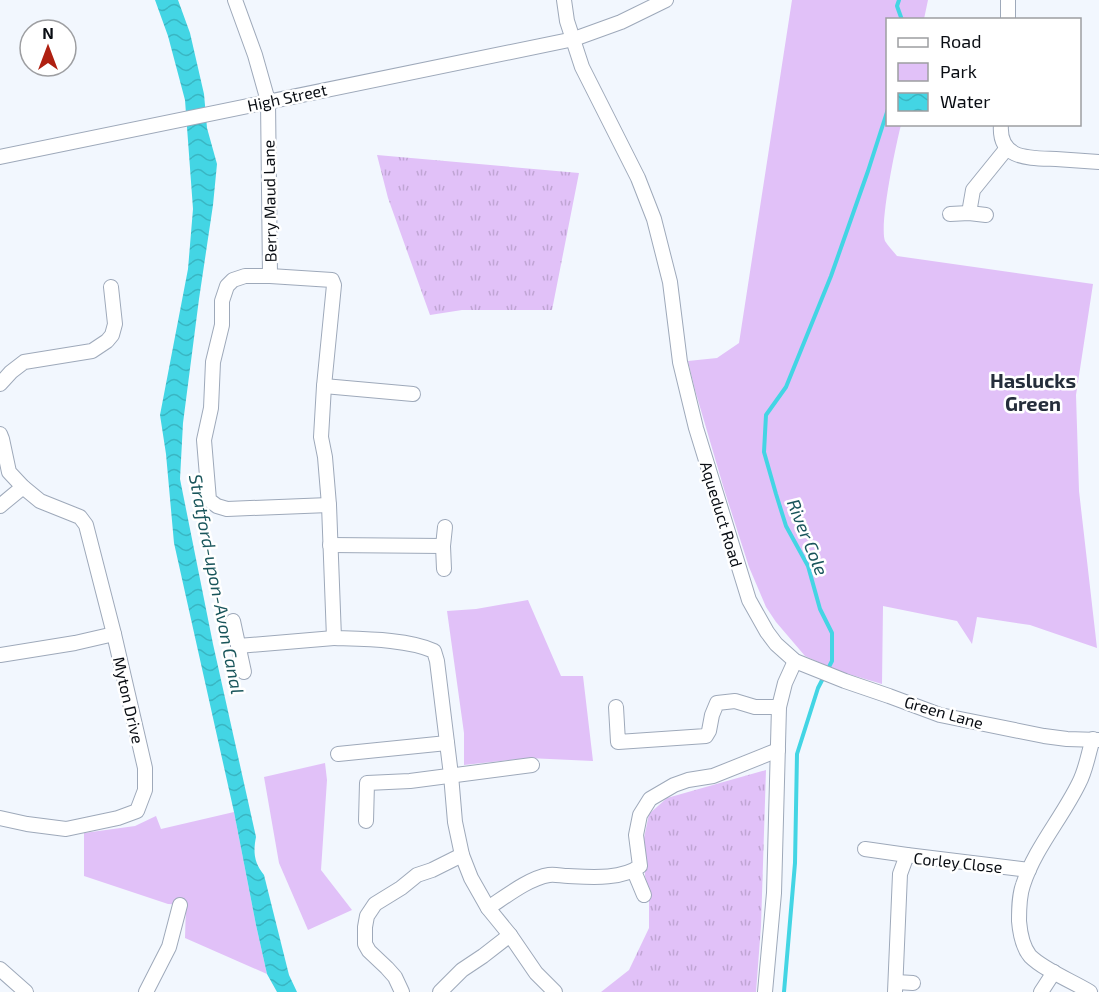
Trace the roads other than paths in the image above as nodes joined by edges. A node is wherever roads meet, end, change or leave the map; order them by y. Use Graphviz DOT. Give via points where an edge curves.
graph roads {
  1 [pos="235,0"];
  2 [pos="564,0"];
  3 [pos="666,0"];
  4 [pos="1008,0"];
  5 [pos="1008,18"];
  6 [pos="574,39"];
  7 [pos="268,101"];
  8 [pos="1001,126"];
  9 [pos="1006,148"];
  10 [pos="0,157"];
  11 [pos="1099,162"];
  12 [pos="969,213"];
  13 [pos="950,214"];
  14 [pos="986,215"];
  15 [pos="270,276"];
  16 [pos="111,287"];
  17 [pos="0,384"];
  18 [pos="324,386"];
  19 [pos="413,394"];
  20 [pos="0,434"];
  21 [pos="23,488"];
  22 [pos="329,505"];
  23 [pos="0,506"];
  24 [pos="445,527"];
  25 [pos="330,545"];
  26 [pos="443,546"];
  27 [pos="444,568"];
  28 [pos="233,621"];
  29 [pos="114,634"];
  30 [pos="334,638"];
  31 [pos="238,646"];
  32 [pos="0,655"];
  33 [pos="795,661"];
  34 [pos="244,672"];
  35 [pos="616,706"];
  36 [pos="779,706"];
  37 [pos="1096,740"];
  38 [pos="447,743"];
  39 [pos="778,750"];
  40 [pos="338,754"];
  41 [pos="531,765"];
  42 [pos="451,776"];
  43 [pos="0,818"];
  44 [pos="366,821"];
  45 [pos="865,849"];
  46 [pos="462,855"];
  47 [pos="907,855"];
  48 [pos="1029,870"];
  49 [pos="634,871"];
  50 [pos="644,895"];
  51 [pos="180,905"];
  52 [pos="488,908"];
  53 [pos="510,935"];
  54 [pos="0,969"];
  55 [pos="1054,972"];
  56 [pos="913,983"];
  57 [pos="895,987"];
  58 [pos="26,992"];
  59 [pos="146,992"];
  60 [pos="402,992"];
  61 [pos="440,992"];
  62 [pos="555,992"];
  63 [pos="765,992"];
  64 [pos="1041,992"];
  65 [pos="1090,992"];
  1 -- 7 [label="street, Berry Maud Lane"];
  2 -- 6 [label="street, Aqueduct Road"];
  3 -- 6 [label="street, High Street"];
  4 -- 5 [label="street"];
  6 -- 7 [label="street, High Street"];
  6 -- 33 [label="street, Aqueduct Road" via="582,67 638,178 654,219 670,282 682,374 749,600 776,644"];
  7 -- 10 [label="street, High Street"];
  7 -- 15 [label="street, Berry Maud Lane"];
  8 -- 9 [label="street" via="1001,141"];
  9 -- 11 [label="street" via="1028,158"];
  9 -- 12 [label="street" via="972,190"];
  12 -- 13 [label="street"];
  12 -- 14 [label="street"];
  15 -- 18 [label="street, Berry Maud Lane" via="332,280"];
  15 -- 22 [label="street" via="233,280 222,301 222,325 213,362 211,408 204,440 209,500 227,509"];
  16 -- 17 [label="street" via="115,324 107,341 92,351 24,362"];
  18 -- 19 [label="street"];
  18 -- 22 [label="street, Berry Maud Lane" via="321,437"];
  20 -- 21 [label="street, Myton Drive" via="9,472"];
  21 -- 23 [label="street"];
  21 -- 29 [label="street, Myton Drive" via="40,501 80,517 86,525"];
  22 -- 25 [label="street, Berry Maud Lane"];
  24 -- 26 [label="street"];
  25 -- 26 [label="street"];
  25 -- 30 [label="street, Berry Maud Lane"];
  26 -- 27 [label="street"];
  28 -- 31 [label="street"];
  29 -- 32 [label="street"];
  29 -- 43 [label="street, Myton Drive" via="145,768 145,790 137,811 66,829"];
  30 -- 31 [label="street"];
  30 -- 38 [label="street" via="424,646 434,651"];
  31 -- 34 [label="street"];
  33 -- 36 [label="street"];
  33 -- 37 [label="street, Green Lane" via="940,715 1044,736"];
  35 -- 36 [label="street" via="618,742 706,736 717,703"];
  36 -- 39 [label="street"];
  37 -- 48 [label="street" via="1081,781"];
  38 -- 40 [label="street"];
  38 -- 42 [label="street"];
  39 -- 49 [label="street" via="713,776 674,785 650,799 640,815 636,835 640,866"];
  39 -- 63 [label="street" via="774,893"];
  41 -- 42 [label="street"];
  42 -- 44 [label="street" via="367,783"];
  42 -- 46 [label="street"];
  45 -- 47 [label="street"];
  46 -- 52 [label="street"];
  46 -- 60 [label="street" via="417,875 375,904 367,916 365,944 395,977"];
  47 -- 48 [label="street, Corley Close"];
  47 -- 57 [label="street, Corley Close" via="900,874"];
  48 -- 55 [label="street" via="1019,903 1020,934 1030,956"];
  49 -- 50 [label="street"];
  49 -- 52 [label="street" via="534,879"];
  51 -- 59 [label="street" via="169,947"];
  52 -- 53 [label="street"];
  53 -- 61 [label="street" via="462,970"];
  53 -- 62 [label="street" via="536,973"];
  54 -- 58 [label="street"];
  55 -- 64 [label="street"];
  55 -- 65 [label="street"];
  56 -- 57 [label="street, Corley Close"];
}
